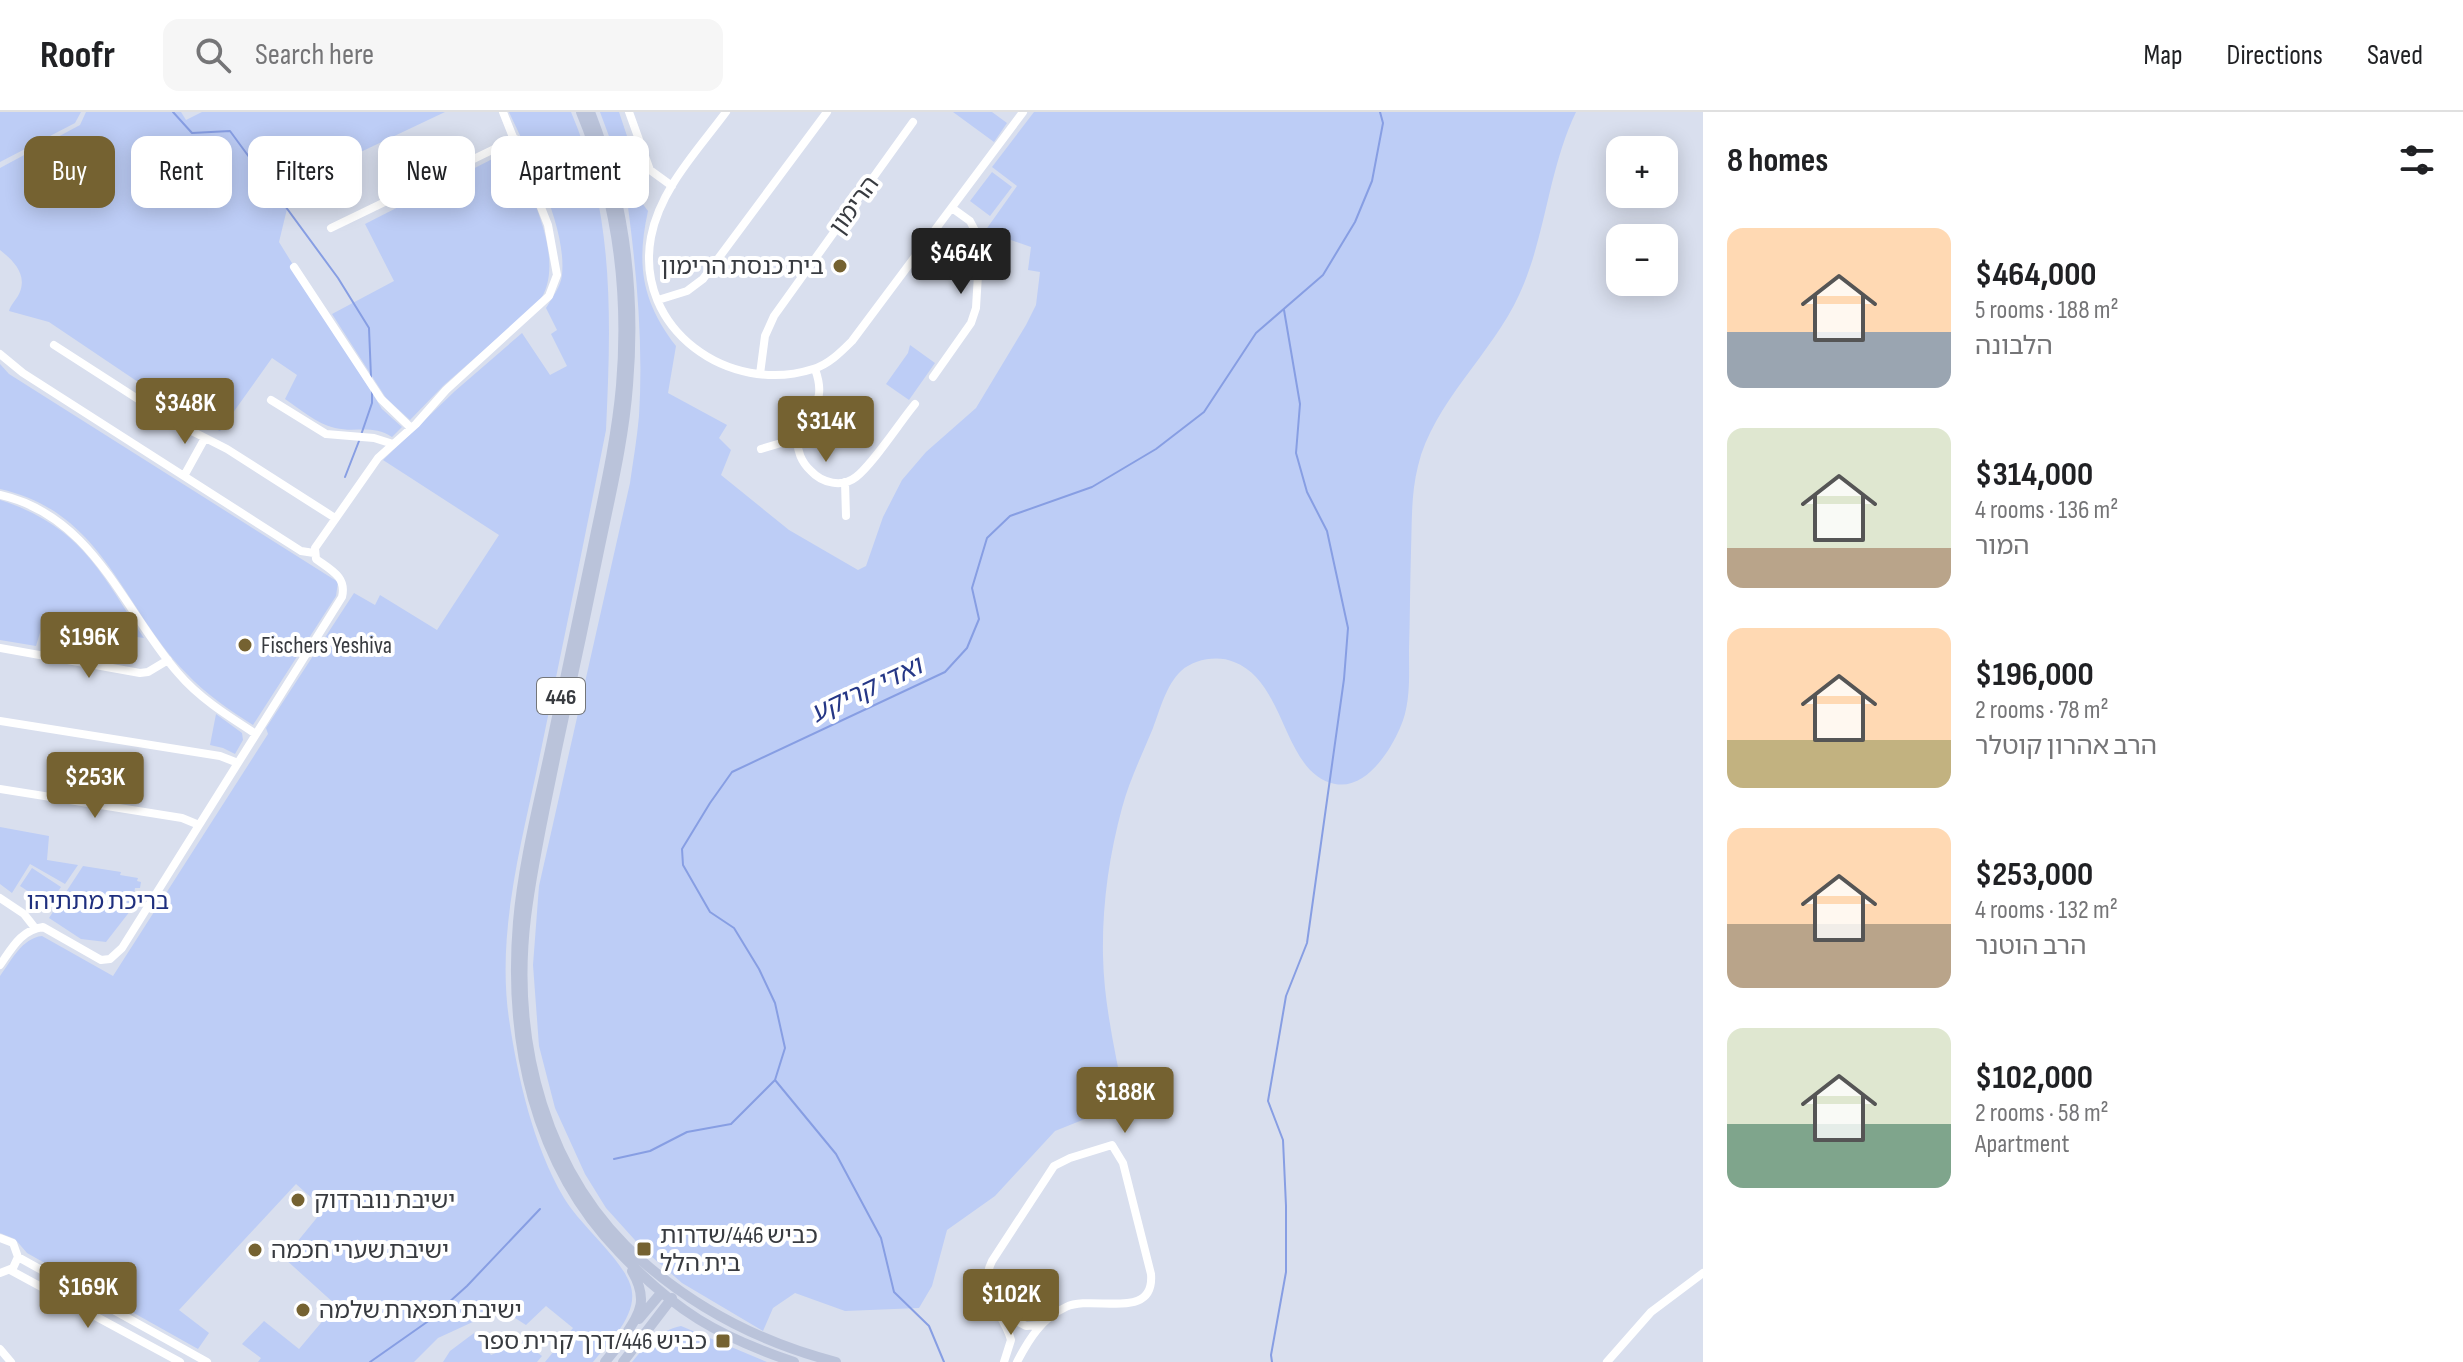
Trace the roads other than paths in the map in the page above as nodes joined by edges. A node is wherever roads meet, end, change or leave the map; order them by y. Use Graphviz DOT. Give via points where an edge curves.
graph roads {
  1 [pos="503,112"];
  2 [pos="581,112"];
  3 [pos="590,112"];
  4 [pos="629,112"];
  5 [pos="726,112"];
  6 [pos="827,112"];
  7 [pos="1023,112"];
  8 [pos="913,122"];
  9 [pos="514,136"];
  10 [pos="491,151"];
  11 [pos="672,186"];
  12 [pos="541,208"];
  13 [pos="952,208"];
  14 [pos="331,228"];
  15 [pos="294,267"];
  16 [pos="658,300"];
  17 [pos="54,345"];
  18 [pos="0,354"];
  19 [pos="815,369"];
  20 [pos="760,374"];
  21 [pos="933,377"];
  22 [pos="271,400"];
  23 [pos="915,404"];
  24 [pos="411,428"];
  25 [pos="205,438"];
  26 [pos="798,438"];
  27 [pos="393,444"];
  28 [pos="761,449"];
  29 [pos="184,476"];
  30 [pos="845,482"];
  31 [pos="0,495"];
  32 [pos="846,516"];
  33 [pos="335,518"];
  34 [pos="314,553"];
  35 [pos="0,648"];
  36 [pos="168,660"];
  37 [pos="0,721"];
  38 [pos="256,734"];
  39 [pos="238,763"];
  40 [pos="0,789"];
  41 [pos="199,825"];
  42 [pos="0,898"];
  43 [pos="35,928"];
  44 [pos="0,965"];
  45 [pos="0,1238"];
  46 [pos="18,1257"];
  47 [pos="625,1259"];
  48 [pos="10,1270"];
  49 [pos="0,1273"];
  50 [pos="1703,1273"];
  51 [pos="675,1288"];
  52 [pos="661,1293"];
  53 [pos="672,1302"];
  54 [pos="993,1306"];
  55 [pos="699,1321"];
  56 [pos="1041,1325"];
  57 [pos="646,1335"];
  58 [pos="619,1345"];
  59 [pos="0,1349"];
  60 [pos="11,1362"];
  61 [pos="180,1362"];
  62 [pos="207,1362"];
  63 [pos="605,1362"];
  64 [pos="623,1362"];
  65 [pos="794,1362"];
  66 [pos="836,1362"];
  67 [pos="1004,1362"];
  68 [pos="1017,1362"];
  69 [pos="1607,1362"];
  1 -- 9 [label="street"];
  2 -- 47 [label="main road, 446" via="616,227 621,387 530,842 518,919 517,1008 529,1086 545,1138 578,1201"];
  3 -- 51 [label="main road, 446" via="613,184 627,257 628,387 611,494 537,844 526,920 524,1007 536,1084 573,1179 615,1235"];
  4 -- 11 [label="street" via="650,170"];
  5 -- 11 [label="street"];
  6 -- 16 [label="street" via="703,279 687,291"];
  7 -- 13 [label="street"];
  8 -- 20 [label="street, הרימון" via="774,316 765,336"];
  10 -- 14 [label="street"];
  11 -- 16 [label="street" via="651,239"];
  12 -- 24 [label="street" via="556,261 554,286"];
  13 -- 19 [label="street" via="852,341"];
  13 -- 21 [label="street" via="970,221 980,240 976,308"];
  15 -- 24 [label="street" via="381,399"];
  16 -- 20 [label="street" via="667,319 696,351 722,366"];
  17 -- 25 [label="street"];
  18 -- 29 [label="street"];
  19 -- 20 [label="street"];
  19 -- 26 [label="street" via="820,395"];
  22 -- 27 [label="street" via="326,434"];
  23 -- 30 [label="street" via="863,470"];
  24 -- 27 [label="street"];
  25 -- 29 [label="street"];
  25 -- 33 [label="street"];
  26 -- 28 [label="street"];
  26 -- 30 [label="street" via="800,457 814,475"];
  27 -- 33 [label="street"];
  29 -- 34 [label="street" via="301,551"];
  30 -- 32 [label="street"];
  31 -- 36 [label="street" via="38,508 77,535"];
  33 -- 34 [label="street"];
  34 -- 38 [label="street" via="339,576 342,597"];
  35 -- 36 [label="street" via="140,673"];
  36 -- 38 [label="street" via="205,699"];
  37 -- 39 [label="street"];
  38 -- 39 [label="street"];
  39 -- 41 [label="street"];
  40 -- 41 [label="street"];
  41 -- 43 [label="street" via="110,959 91,956 54,931"];
  42 -- 43 [label="street"];
  43 -- 44 [label="street"];
  45 -- 46 [label="street" via="13,1243"];
  46 -- 48 [label="street"];
  46 -- 62 [label="street"];
  47 -- 52 [label="main road, 446"];
  47 -- 58 [label="main road" via="643,1297"];
  48 -- 49 [label="street"];
  48 -- 61 [label="street"];
  50 -- 69 [label="street" via="1651,1312"];
  51 -- 52 [label="main road"];
  51 -- 53 [label="main road"];
  51 -- 66 [label="main road, 446" via="736,1327"];
  52 -- 53 [label="main road, 446"];
  52 -- 58 [label="main road"];
  53 -- 55 [label="main road, 446"];
  53 -- 57 [label="main road"];
  54 -- 56 [label="street" via="1016,1322"];
  54 -- 56 [label="street" via="986,1284 989,1267 1048,1172 1066,1159 1112,1145 1123,1163 1151,1274 1149,1290 1133,1303 1076,1303"];
  54 -- 67 [label="street" via="1011,1340"];
  55 -- 57 [label="main road" via="672,1316"];
  55 -- 65 [label="main road, 446"];
  56 -- 68 [label="street"];
  57 -- 64 [label="main road"];
  58 -- 63 [label="main road"];
  59 -- 60 [label="street"];
}
